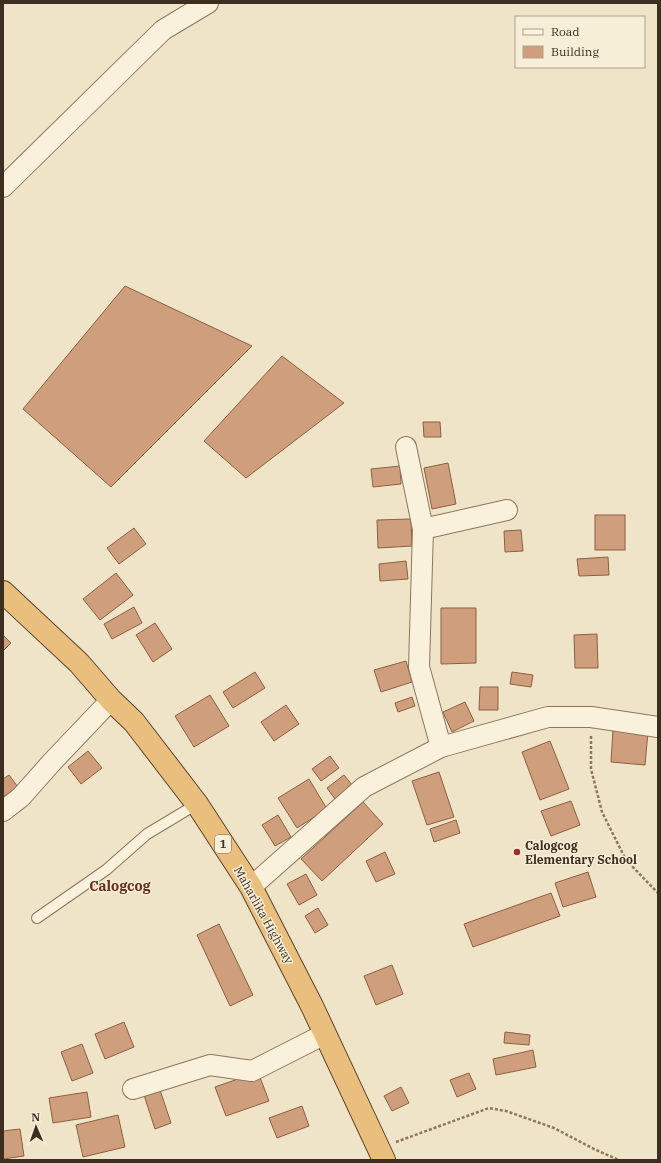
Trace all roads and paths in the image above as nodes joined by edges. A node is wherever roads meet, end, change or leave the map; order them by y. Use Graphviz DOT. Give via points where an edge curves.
graph roads {
  1 [pos="208,3"];
  2 [pos="3,187"];
  3 [pos="406,446"];
  4 [pos="507,510"];
  5 [pos="423,529"];
  6 [pos="3,592"];
  7 [pos="111,700"];
  8 [pos="591,718"];
  9 [pos="658,727"];
  10 [pos="441,747"];
  11 [pos="197,804"];
  12 [pos="3,811"];
  13 [pos="251,887"];
  14 [pos="658,893"];
  15 [pos="37,918"];
  16 [pos="326,1034"];
  17 [pos="133,1089"];
  18 [pos="380,1150"];
  19 [pos="619,1160"];
  1 -- 2 [label="street" via="163,30"];
  3 -- 5 [label="street"];
  4 -- 5 [label="street"];
  5 -- 10 [label="street" via="419,667"];
  6 -- 7 [label="highway, Maharlika Highway / 1" via="79,663"];
  7 -- 11 [label="highway, Maharlika Highway / 1" via="134,722"];
  7 -- 12 [label="street" via="21,797"];
  8 -- 9 [label="street"];
  8 -- 10 [label="street" via="548,717"];
  8 -- 14 [label="path" via="591,768 602,812 626,860"];
  10 -- 13 [label="street" via="364,787"];
  11 -- 13 [label="highway, Maharlika Highway / 1"];
  11 -- 15 [label="lane" via="147,834 106,870"];
  13 -- 16 [label="highway, Maharlika Highway / 1"];
  16 -- 17 [label="street" via="252,1071 210,1065"];
  16 -- 18 [label="highway, Maharlika Highway / 1"];
  18 -- 19 [label="path" via="490,1108 554,1128 594,1150"];
}
